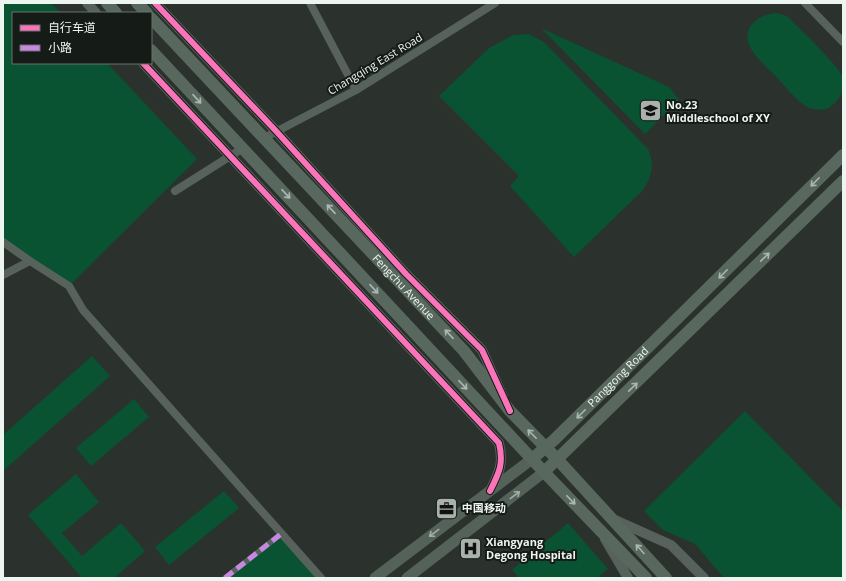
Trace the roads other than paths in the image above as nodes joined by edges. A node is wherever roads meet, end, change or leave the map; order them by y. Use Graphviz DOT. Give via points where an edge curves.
graph roads {
  1 [pos="87,3"];
  2 [pos="106,3"];
  3 [pos="137,3"];
  4 [pos="155,3"];
  5 [pos="310,3"];
  6 [pos="495,3"];
  7 [pos="805,3"];
  8 [pos="95,12"];
  9 [pos="115,12"];
  10 [pos="146,12"];
  11 [pos="152,19"];
  12 [pos="843,42"];
  13 [pos="152,51"];
  14 [pos="162,62"];
  15 [pos="144,64"];
  16 [pos="210,80"];
  17 [pos="356,90"];
  18 [pos="254,108"];
  19 [pos="194,116"];
  20 [pos="276,132"];
  21 [pos="264,138"];
  22 [pos="243,148"];
  23 [pos="231,155"];
  24 [pos="842,158"];
  25 [pos="843,181"];
  26 [pos="176,191"];
  27 [pos="347,226"];
  28 [pos="3,242"];
  29 [pos="314,245"];
  30 [pos="393,258"];
  31 [pos="30,261"];
  32 [pos="359,273"];
  33 [pos="3,275"];
  34 [pos="510,412"];
  35 [pos="546,448"];
  36 [pos="532,459"];
  37 [pos="558,460"];
  38 [pos="544,472"];
  39 [pos="490,491"];
  40 [pos="612,518"];
  41 [pos="599,529"];
  42 [pos="281,534"];
  43 [pos="651,561"];
  44 [pos="644,576"];
  45 [pos="226,578"];
  46 [pos="321,578"];
  47 [pos="375,578"];
  48 [pos="407,578"];
  49 [pos="628,578"];
  50 [pos="666,578"];
  51 [pos="674,578"];
  52 [pos="704,578"];
  1 -- 8 [label="street"];
  2 -- 9 [label="main road"];
  3 -- 10 [label="main road"];
  4 -- 18 [label="street"];
  5 -- 17 [label="street"];
  6 -- 17 [label="street, Changqing East Road"];
  7 -- 12 [label="street"];
  11 -- 16 [label="main road, Fengchu Avenue"];
  13 -- 14 [label="main road"];
  14 -- 19 [label="street"];
  14 -- 22 [label="main road, one-way"];
  15 -- 19 [label="street"];
  16 -- 18 [label="street"];
  16 -- 21 [label="main road, Fengchu Avenue"];
  17 -- 20 [label="street, Changqing East Road"];
  18 -- 20 [label="street"];
  19 -- 23 [label="street"];
  20 -- 21 [label="street, Changqing East Road"];
  20 -- 30 [label="street"];
  27 -- 21 [label="main road, Fengchu Avenue, one-way"];
  22 -- 23 [label="street"];
  22 -- 32 [label="main road, one-way"];
  23 -- 26 [label="street"];
  23 -- 29 [label="street"];
  24 -- 35 [label="main road, Panggong Road, one-way"];
  37 -- 25 [label="main road, Panggong Road, one-way"];
  27 -- 30 [label="street"];
  34 -- 27 [label="main road, Fengchu Avenue, one-way" via="464,351"];
  28 -- 31 [label="street"];
  29 -- 32 [label="street"];
  29 -- 39 [label="street" via="499,443 501,469"];
  30 -- 34 [label="street" via="482,350"];
  31 -- 33 [label="street"];
  31 -- 42 [label="street" via="69,286 83,310"];
  32 -- 36 [label="main road, one-way"];
  35 -- 34 [label="main road, Fengchu Avenue, one-way"];
  35 -- 36 [label="main road, Panggong Road"];
  35 -- 37 [label="main road, Fengchu Avenue"];
  36 -- 38 [label="main road"];
  36 -- 39 [label="main road, Panggong Road"];
  37 -- 38 [label="main road, Panggong Road"];
  37 -- 40 [label="main road, Fengchu Avenue"];
  38 -- 41 [label="main road, one-way"];
  48 -- 38 [label="main road, Panggong Road, one-way"];
  39 -- 47 [label="main road, Panggong Road, one-way"];
  43 -- 40 [label="main road, Fengchu Avenue, one-way"];
  40 -- 52 [label="street" via="671,545"];
  41 -- 44 [label="main road"];
  41 -- 49 [label="street"];
  42 -- 45 [label="street"];
  42 -- 46 [label="street"];
  43 -- 50 [label="main road, Fengchu Avenue"];
  43 -- 51 [label="main road, Fengchu Avenue"];
}
